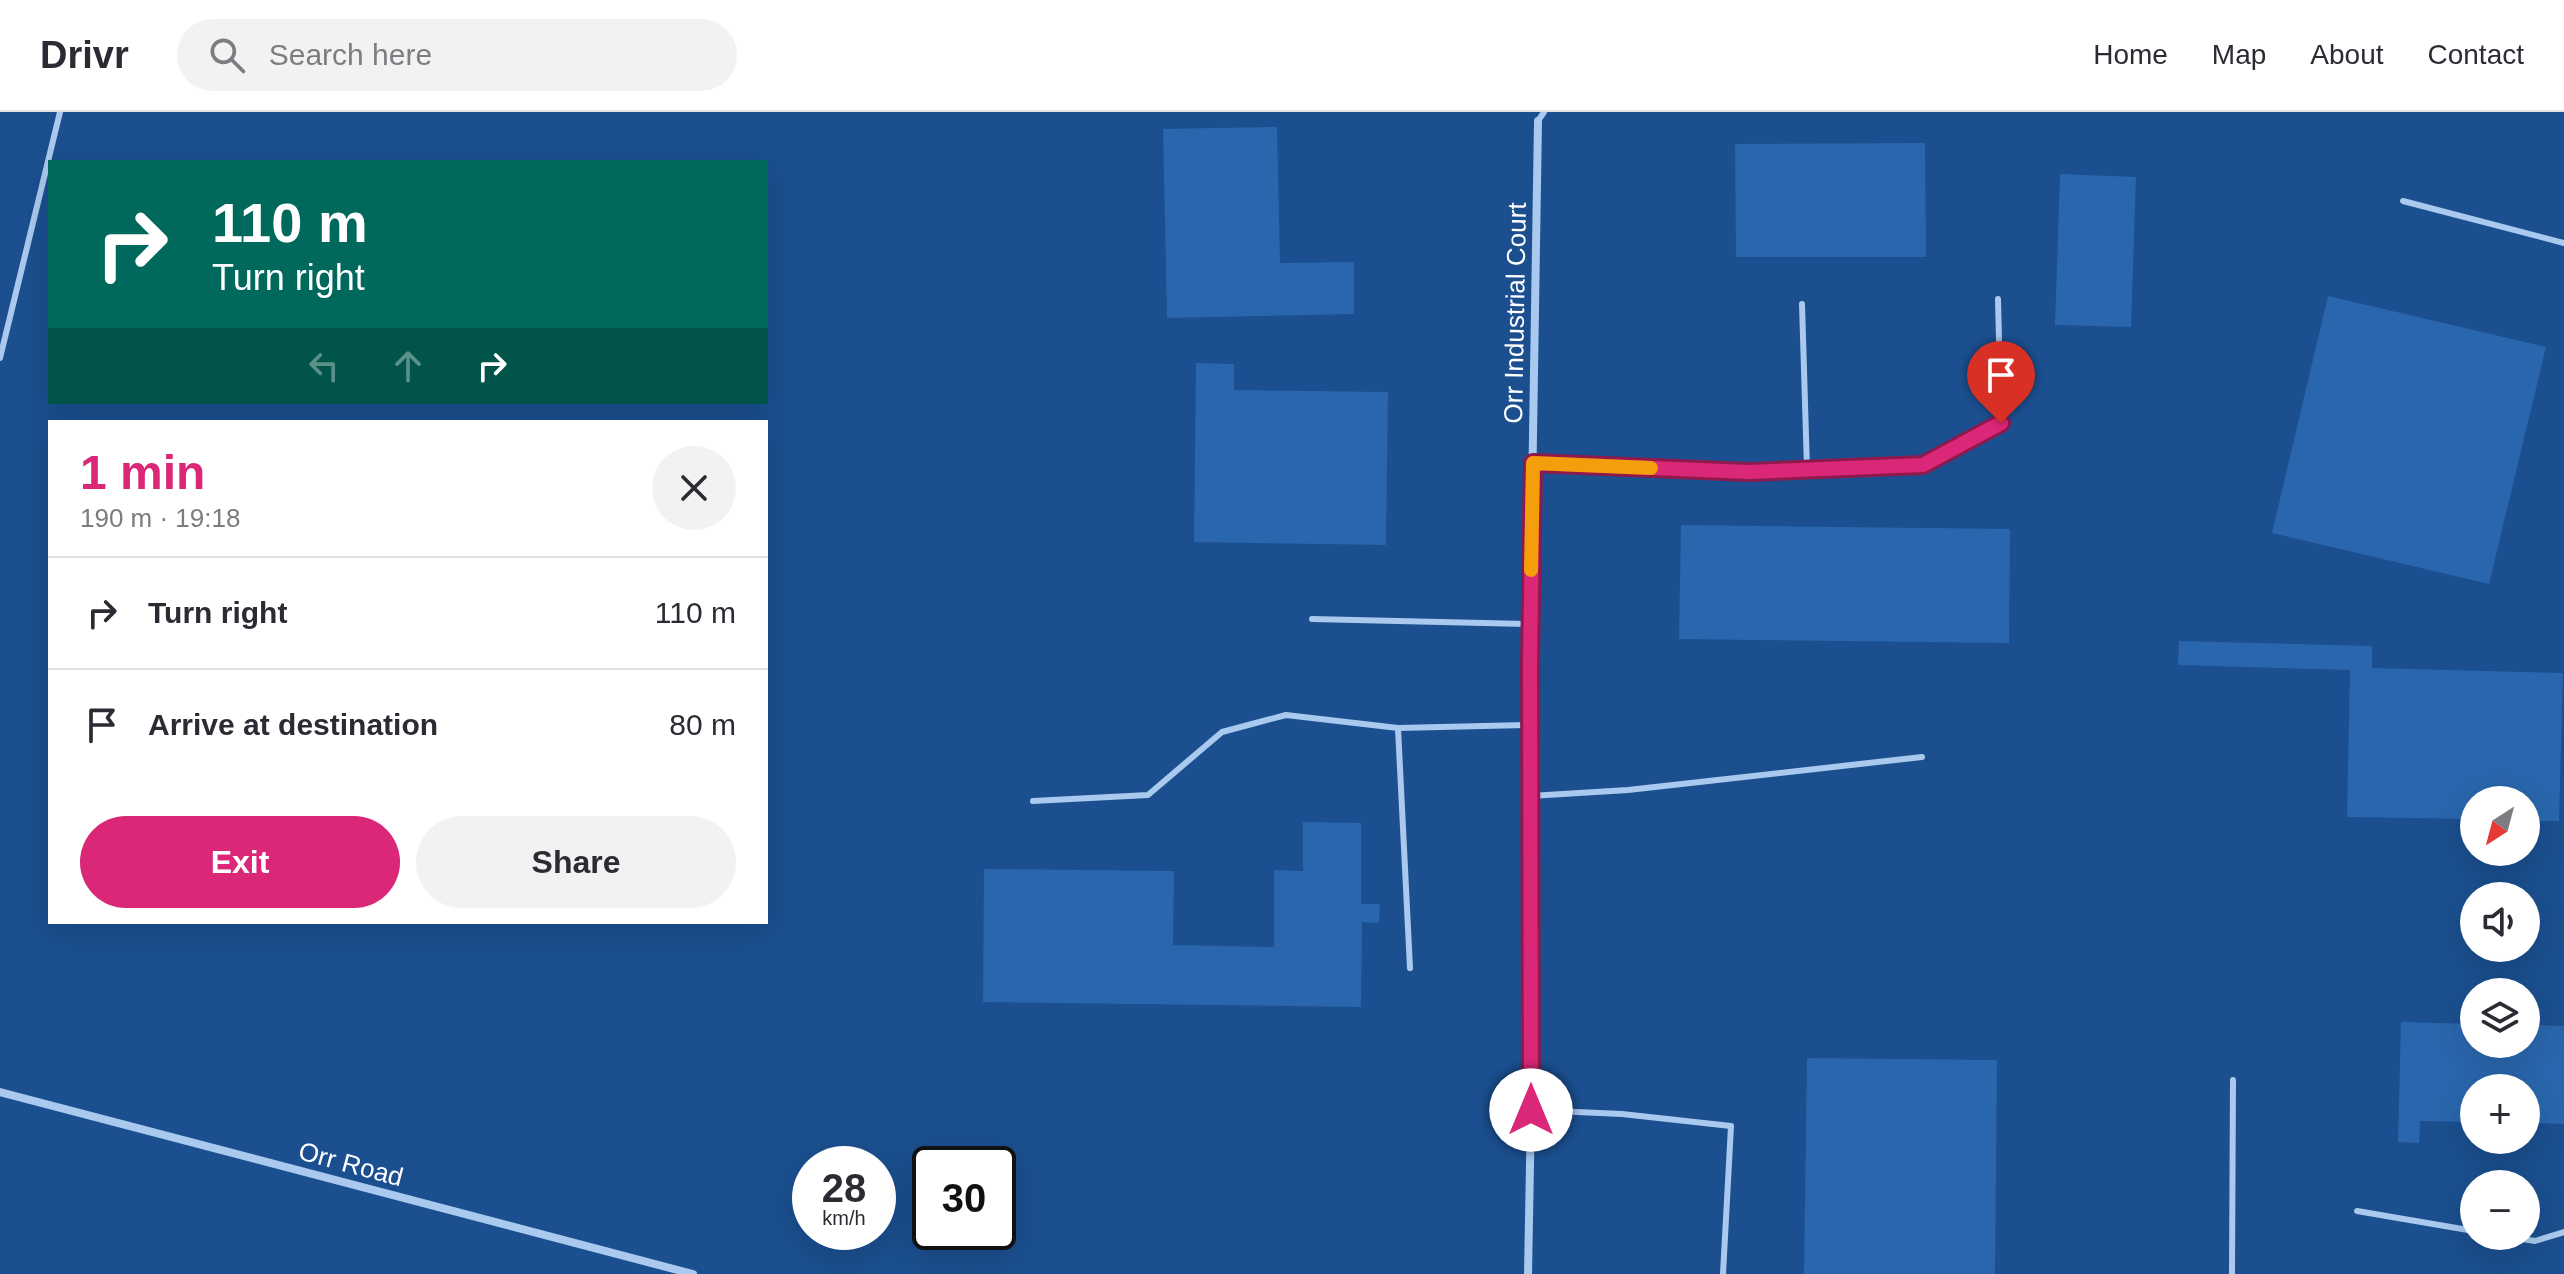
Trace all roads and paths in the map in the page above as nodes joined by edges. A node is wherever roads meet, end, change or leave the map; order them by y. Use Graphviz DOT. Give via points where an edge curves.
graph roads {
  1 [pos="60,112"];
  2 [pos="1544,112"];
  3 [pos="1537,116"];
  4 [pos="48,160"];
  5 [pos="48,161"];
  6 [pos="2403,201"];
  7 [pos="2564,243"];
  8 [pos="1998,299"];
  9 [pos="1802,304"];
  10 [pos="0,358"];
  11 [pos="1533,463"];
  12 [pos="1807,469"];
  13 [pos="1312,619"];
  14 [pos="1530,624"];
  15 [pos="1530,725"];
  16 [pos="1398,728"];
  17 [pos="1922,757"];
  18 [pos="1530,796"];
  19 [pos="1033,801"];
  20 [pos="1410,968"];
  21 [pos="2233,1080"];
  22 [pos="0,1092"];
  23 [pos="1531,1110"];
  24 [pos="2357,1211"];
  25 [pos="2460,1229"];
  26 [pos="2564,1232"];
  27 [pos="2540,1239"];
  28 [pos="693,1274"];
  29 [pos="1528,1274"];
  30 [pos="1723,1274"];
  31 [pos="2232,1274"];
  1 -- 4 [label="lane"];
  2 -- 3 [label="lane"];
  3 -- 11 [label="street, Orr Industrial Court"];
  5 -- 10 [label="lane"];
  6 -- 7 [label="lane"];
  8 -- 12 [label="lane" via="2001,423 1923,465"];
  9 -- 12 [label="lane"];
  11 -- 12 [label="lane" via="1749,472"];
  11 -- 14 [label="street, Orr Industrial Court"];
  13 -- 14 [label="lane"];
  14 -- 15 [label="street, Orr Industrial Court"];
  15 -- 16 [label="lane"];
  15 -- 18 [label="street, Orr Industrial Court"];
  16 -- 19 [label="lane" via="1286,715 1222,732 1148,795"];
  16 -- 20 [label="lane"];
  17 -- 18 [label="lane"];
  18 -- 23 [label="street, Orr Industrial Court"];
  21 -- 31 [label="lane"];
  22 -- 28 [label="street, Orr Road"];
  23 -- 29 [label="street, Orr Industrial Court"];
  23 -- 30 [label="lane" via="1731,1126"];
  24 -- 25 [label="lane"];
  26 -- 27 [label="lane"];
}
